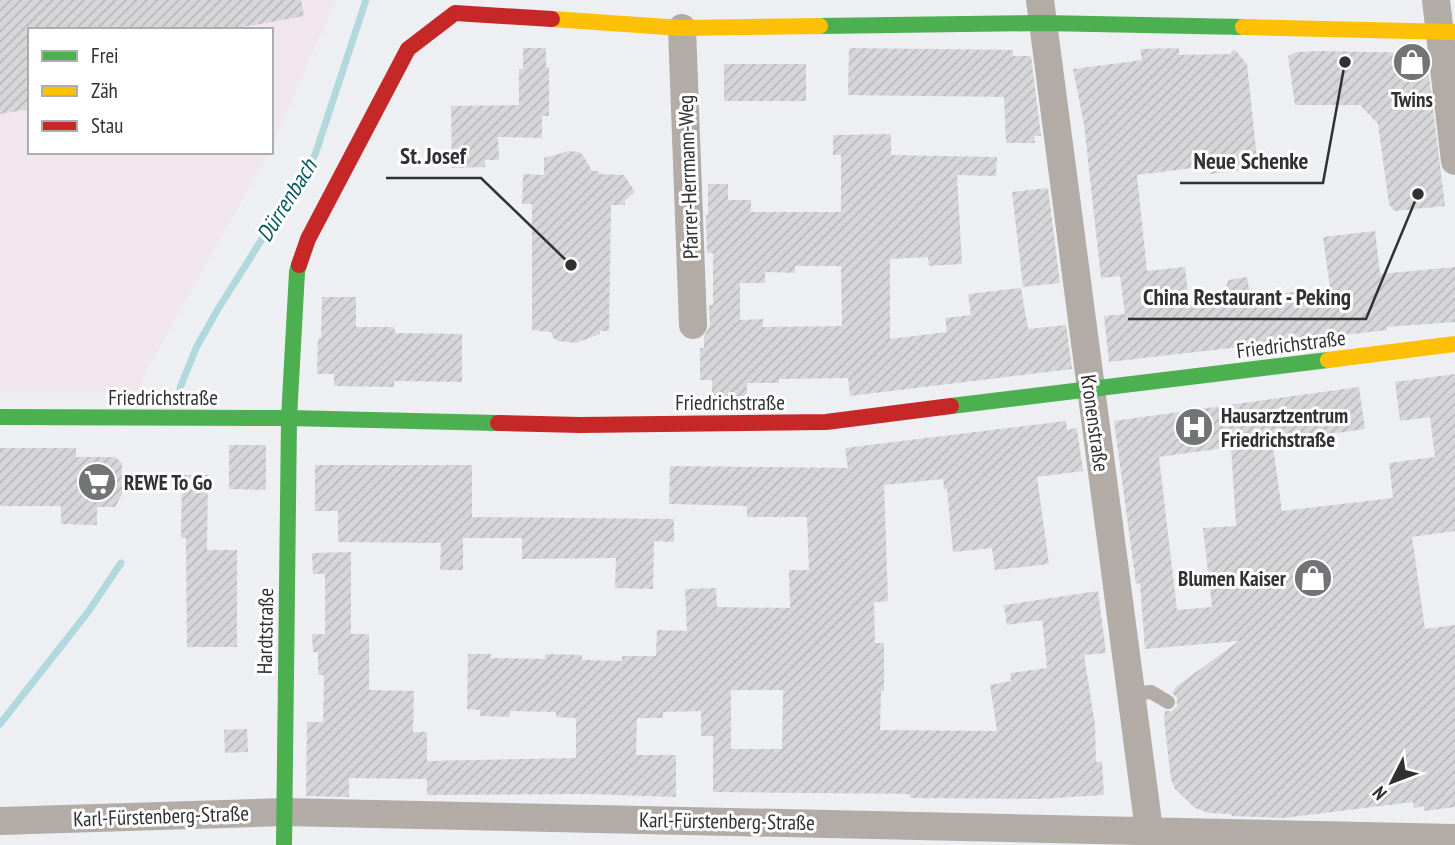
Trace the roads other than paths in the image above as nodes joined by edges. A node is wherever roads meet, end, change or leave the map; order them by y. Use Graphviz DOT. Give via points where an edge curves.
graph roads {
  1 [pos="1436,0"];
  2 [pos="1042,12"];
  3 [pos="682,29"];
  4 [pos="1447,32"];
  5 [pos="1455,161"];
  6 [pos="694,325"];
  7 [pos="1455,344"];
  8 [pos="1090,391"];
  9 [pos="0,417"];
  10 [pos="289,418"];
  11 [pos="1131,694"];
  12 [pos="1168,702"];
  13 [pos="284,812"];
  14 [pos="0,821"];
  15 [pos="1455,838"];
  16 [pos="1150,839"];
  17 [pos="284,845"];
  1 -- 4 [label="street"];
  2 -- 3 [label="street, Hardtstraße"];
  2 -- 4 [label="street, Hardtstraße"];
  2 -- 8 [label="street, Kronenstraße"];
  3 -- 6 [label="street, Pfarrer-Herrmann-Weg"];
  3 -- 10 [label="street, Hardtstraße" via="455,13 408,49 304,250 297,272"];
  4 -- 5 [label="street"];
  7 -- 8 [label="street, Friedrichstraße"];
  8 -- 10 [label="street, Friedrichstraße" via="827,422 581,425"];
  8 -- 11 [label="street, Kronenstraße"];
  9 -- 10 [label="street, Friedrichstraße"];
  10 -- 13 [label="street, Hardtstraße"];
  11 -- 12 [label="lane" via="1151,692"];
  11 -- 16 [label="street, Kronenstraße"];
  13 -- 14 [label="street, Karl-Fürstenberg-Straße"];
  13 -- 16 [label="street, Karl-Fürstenberg-Straße" via="688,820"];
  13 -- 17 [label="street, Hardtstraße"];
  15 -- 16 [label="street, Karl-Fürstenberg-Straße"];
}
